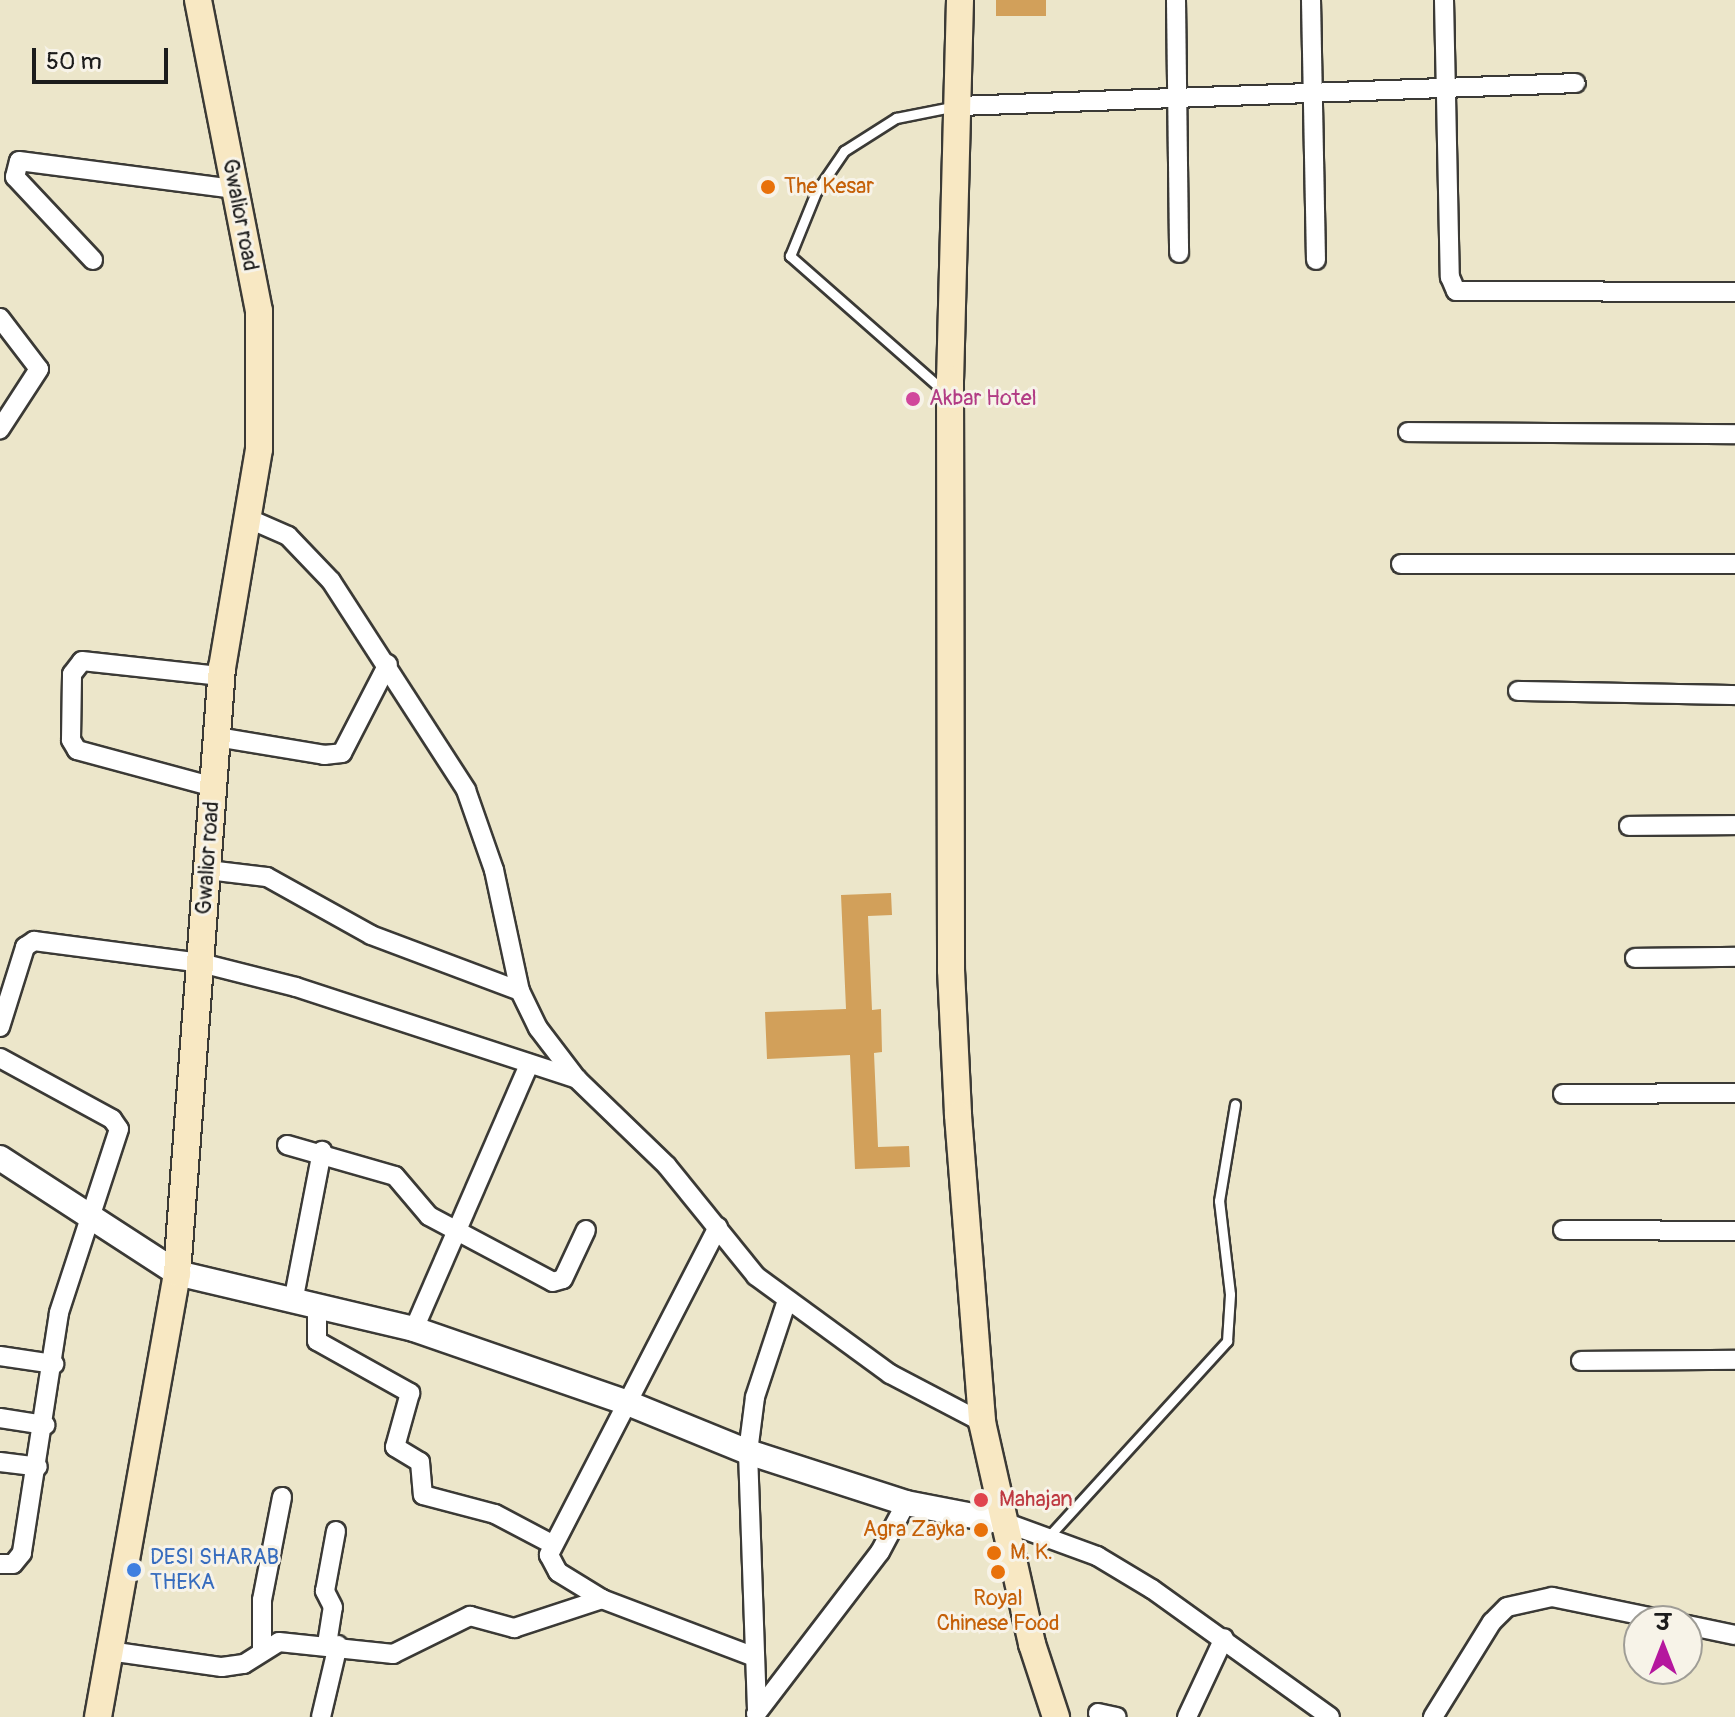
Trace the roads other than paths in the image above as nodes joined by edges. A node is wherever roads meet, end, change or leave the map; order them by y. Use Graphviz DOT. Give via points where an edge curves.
graph roads {
  1 [pos="198,0"];
  2 [pos="960,0"];
  3 [pos="1176,0"];
  4 [pos="1311,0"];
  5 [pos="1444,0"];
  6 [pos="1576,83"];
  7 [pos="1445,87"];
  8 [pos="1314,92"];
  9 [pos="1177,97"];
  10 [pos="959,106"];
  11 [pos="235,189"];
  12 [pos="1179,253"];
  13 [pos="93,260"];
  14 [pos="1316,260"];
  15 [pos="1735,292"];
  16 [pos="0,318"];
  17 [pos="950,397"];
  18 [pos="0,429"];
  19 [pos="1408,432"];
  20 [pos="1735,434"];
  21 [pos="247,518"];
  22 [pos="1401,564"];
  23 [pos="1735,564"];
  24 [pos="388,664"];
  25 [pos="221,676"];
  26 [pos="1518,691"];
  27 [pos="1735,695"];
  28 [pos="217,737"];
  29 [pos="214,787"];
  30 [pos="1735,825"];
  31 [pos="1629,826"];
  32 [pos="208,870"];
  33 [pos="1735,957"];
  34 [pos="1635,958"];
  35 [pos="201,963"];
  36 [pos="520,991"];
  37 [pos="0,1027"];
  38 [pos="0,1058"];
  39 [pos="529,1064"];
  40 [pos="577,1079"];
  41 [pos="1735,1093"];
  42 [pos="1563,1094"];
  43 [pos="1235,1104"];
  44 [pos="287,1145"];
  45 [pos="322,1151"];
  46 [pos="0,1158"];
  47 [pos="93,1219"];
  48 [pos="718,1227"];
  49 [pos="586,1230"];
  50 [pos="1563,1230"];
  51 [pos="1735,1231"];
  52 [pos="456,1233"];
  53 [pos="177,1273"];
  54 [pos="787,1300"];
  55 [pos="293,1302"];
  56 [pos="317,1308"];
  57 [pos="414,1329"];
  58 [pos="0,1356"];
  59 [pos="1735,1360"];
  60 [pos="1581,1361"];
  61 [pos="54,1364"];
  62 [pos="625,1402"];
  63 [pos="0,1418"];
  64 [pos="982,1422"];
  65 [pos="45,1425"];
  66 [pos="748,1452"];
  67 [pos="0,1462"];
  68 [pos="38,1467"];
  69 [pos="282,1497"];
  70 [pos="906,1503"];
  71 [pos="1004,1522"];
  72 [pos="336,1531"];
  73 [pos="1050,1535"];
  74 [pos="552,1544"];
  75 [pos="0,1564"];
  76 [pos="602,1599"];
  77 [pos="1623,1612"];
  78 [pos="1703,1628"];
  79 [pos="1735,1635"];
  80 [pos="1224,1638"];
  81 [pos="332,1645"];
  82 [pos="262,1648"];
  83 [pos="109,1651"];
  84 [pos="752,1656"];
  85 [pos="756,1713"];
  86 [pos="98,1717"];
  87 [pos="321,1717"];
  88 [pos="1056,1717"];
  89 [pos="1187,1717"];
  90 [pos="1330,1717"];
  91 [pos="1433,1717"];
  1 -- 11 [label="main road, Gwalior road"];
  2 -- 10 [label="main road"];
  3 -- 9 [label="street"];
  4 -- 8 [label="street"];
  5 -- 7 [label="street"];
  6 -- 7 [label="street"];
  7 -- 8 [label="street"];
  7 -- 15 [label="street" via="1450,277 1456,291"];
  8 -- 9 [label="street"];
  8 -- 14 [label="street"];
  9 -- 10 [label="street"];
  9 -- 12 [label="street"];
  10 -- 17 [label="main road"];
  10 -- 17 [label="lane" via="896,118 844,151 816,192 790,256"];
  11 -- 13 [label="street" via="19,161 15,177"];
  11 -- 21 [label="main road, Gwalior road" via="259,311 259,449"];
  16 -- 18 [label="street" via="39,369"];
  17 -- 64 [label="main road" via="951,970"];
  19 -- 20 [label="street"];
  21 -- 24 [label="street" via="277,528 301,549 331,581"];
  21 -- 25 [label="main road, Gwalior road"];
  22 -- 23 [label="street"];
  24 -- 28 [label="street" via="342,753 324,755"];
  24 -- 36 [label="street" via="471,802 504,910"];
  25 -- 28 [label="main road, Gwalior road"];
  25 -- 29 [label="street" via="82,661 72,674 71,740 77,750"];
  26 -- 27 [label="street"];
  28 -- 29 [label="main road, Gwalior road"];
  29 -- 32 [label="main road, Gwalior road"];
  30 -- 31 [label="street"];
  32 -- 35 [label="main road, Gwalior road"];
  32 -- 36 [label="street" via="267,877 371,935"];
  33 -- 34 [label="street"];
  35 -- 37 [label="street" via="28,942"];
  35 -- 39 [label="street" via="310,992"];
  35 -- 53 [label="main road, Gwalior road"];
  36 -- 40 [label="street" via="538,1028"];
  38 -- 47 [label="street" via="116,1123 118,1140"];
  39 -- 40 [label="street"];
  39 -- 52 [label="street"];
  40 -- 48 [label="street" via="667,1166"];
  41 -- 42 [label="street"];
  43 -- 73 [label="lane" via="1219,1201 1230,1294 1227,1341"];
  44 -- 45 [label="street"];
  45 -- 52 [label="street" via="395,1176 429,1216"];
  45 -- 55 [label="street"];
  46 -- 47 [label="street"];
  47 -- 53 [label="street"];
  47 -- 61 [label="street" via="66,1285"];
  48 -- 54 [label="street" via="751,1271"];
  48 -- 62 [label="street"];
  49 -- 52 [label="street" via="557,1282"];
  50 -- 51 [label="street"];
  52 -- 57 [label="street"];
  53 -- 55 [label="street"];
  53 -- 83 [label="main road, Gwalior road"];
  54 -- 64 [label="street" via="890,1374"];
  54 -- 66 [label="street" via="755,1397"];
  55 -- 56 [label="street"];
  56 -- 57 [label="street"];
  56 -- 74 [label="street" via="317,1341 410,1393 395,1447 420,1462 423,1495 495,1514"];
  57 -- 62 [label="street"];
  58 -- 61 [label="street"];
  59 -- 60 [label="street"];
  61 -- 65 [label="street"];
  62 -- 66 [label="street"];
  62 -- 74 [label="street"];
  63 -- 65 [label="street"];
  64 -- 71 [label="main road"];
  65 -- 68 [label="street"];
  66 -- 70 [label="street"];
  66 -- 84 [label="street"];
  67 -- 68 [label="street"];
  68 -- 75 [label="street" via="20,1559"];
  69 -- 82 [label="street" via="264,1590"];
  70 -- 71 [label="street"];
  70 -- 85 [label="street" via="880,1552"];
  71 -- 73 [label="street"];
  71 -- 88 [label="main road" via="1032,1644"];
  72 -- 81 [label="street" via="325,1591 333,1607"];
  73 -- 80 [label="street" via="1108,1562"];
  74 -- 76 [label="street" via="549,1555 558,1572"];
  76 -- 81 [label="street" via="514,1628 470,1616 398,1654"];
  76 -- 84 [label="street"];
  77 -- 91 [label="street" via="1552,1597 1507,1607 1492,1622"];
  78 -- 79 [label="street"];
  80 -- 89 [label="street"];
  80 -- 90 [label="street"];
  81 -- 82 [label="street" via="279,1642"];
  81 -- 87 [label="street"];
  82 -- 83 [label="street" via="244,1664 222,1667"];
  83 -- 86 [label="main road, Gwalior road"];
  84 -- 85 [label="street"];
}
